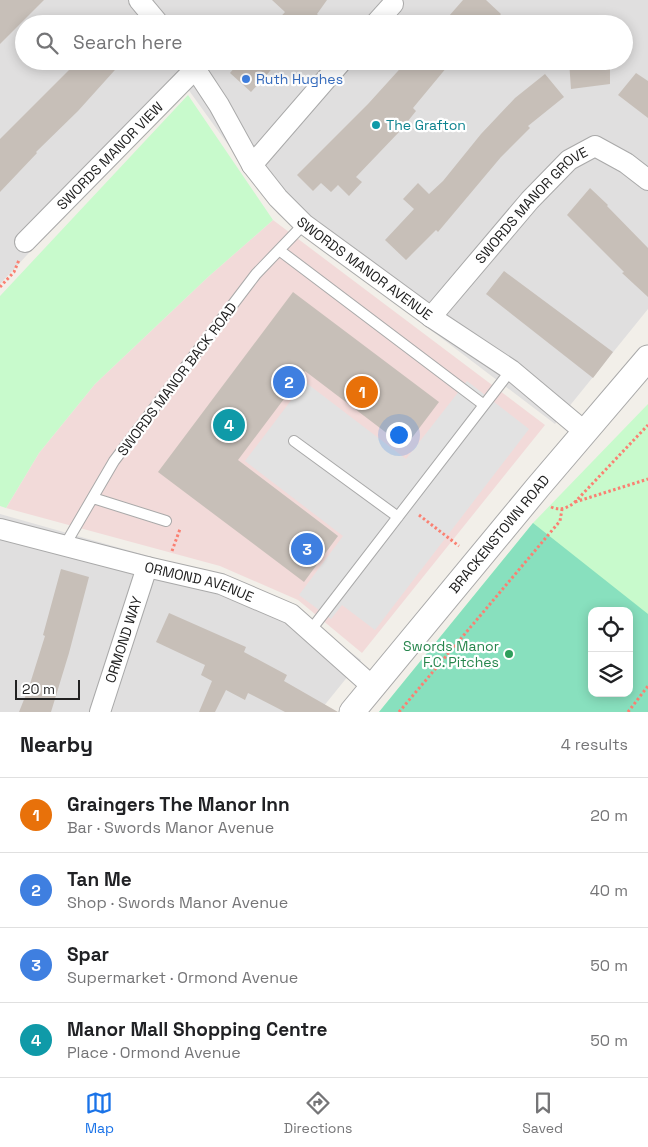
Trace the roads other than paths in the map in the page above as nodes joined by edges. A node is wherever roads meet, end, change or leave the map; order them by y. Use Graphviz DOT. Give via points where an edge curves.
graph roads {
  1 [pos="139,0"];
  2 [pos="393,4"];
  3 [pos="152,15"];
  4 [pos="383,15"];
  5 [pos="187,70"];
  6 [pos="197,70"];
  7 [pos="334,70"];
  8 [pos="252,165"];
  9 [pos="648,180"];
  10 [pos="304,224"];
  11 [pos="25,242"];
  12 [pos="279,250"];
  13 [pos="431,317"];
  14 [pos="648,358"];
  15 [pos="511,370"];
  16 [pos="484,405"];
  17 [pos="585,432"];
  18 [pos="294,441"];
  19 [pos="93,498"];
  20 [pos="398,517"];
  21 [pos="166,521"];
  22 [pos="0,529"];
  23 [pos="65,545"];
  24 [pos="155,569"];
  25 [pos="310,631"];
  26 [pos="372,688"];
  27 [pos="100,712"];
  28 [pos="352,712"];
  1 -- 3 [label="street"];
  2 -- 4 [label="street"];
  5 -- 11 [label="street, SWORDS MANOR VIEW"];
  6 -- 8 [label="street, SWORDS MANOR AVENUE"];
  7 -- 8 [label="street"];
  8 -- 10 [label="street, SWORDS MANOR AVENUE"];
  9 -- 13 [label="street, SWORDS MANOR GROVE" via="595,146 569,160 530,200"];
  10 -- 12 [label="lane, SWORDS MANOR BACK ROAD"];
  10 -- 13 [label="street, SWORDS MANOR AVENUE"];
  12 -- 16 [label="lane"];
  12 -- 19 [label="lane, SWORDS MANOR BACK ROAD" via="256,274 114,461"];
  13 -- 15 [label="street, SWORDS MANOR AVENUE"];
  14 -- 17 [label="street, BRACKENSTOWN ROAD"];
  15 -- 16 [label="lane"];
  15 -- 17 [label="street, SWORDS MANOR AVENUE"];
  16 -- 20 [label="lane"];
  17 -- 26 [label="street, BRACKENSTOWN ROAD"];
  18 -- 20 [label="lane"];
  19 -- 21 [label="lane"];
  19 -- 23 [label="lane, SWORDS MANOR BACK ROAD"];
  20 -- 25 [label="lane"];
  22 -- 23 [label="street, ORMOND AVENUE"];
  23 -- 24 [label="street, ORMOND AVENUE"];
  24 -- 25 [label="street, ORMOND AVENUE" via="221,584 291,614"];
  24 -- 27 [label="street, ORMOND WAY"];
  25 -- 26 [label="street, ORMOND AVENUE"];
  26 -- 28 [label="street, BRACKENSTOWN ROAD"];
}
